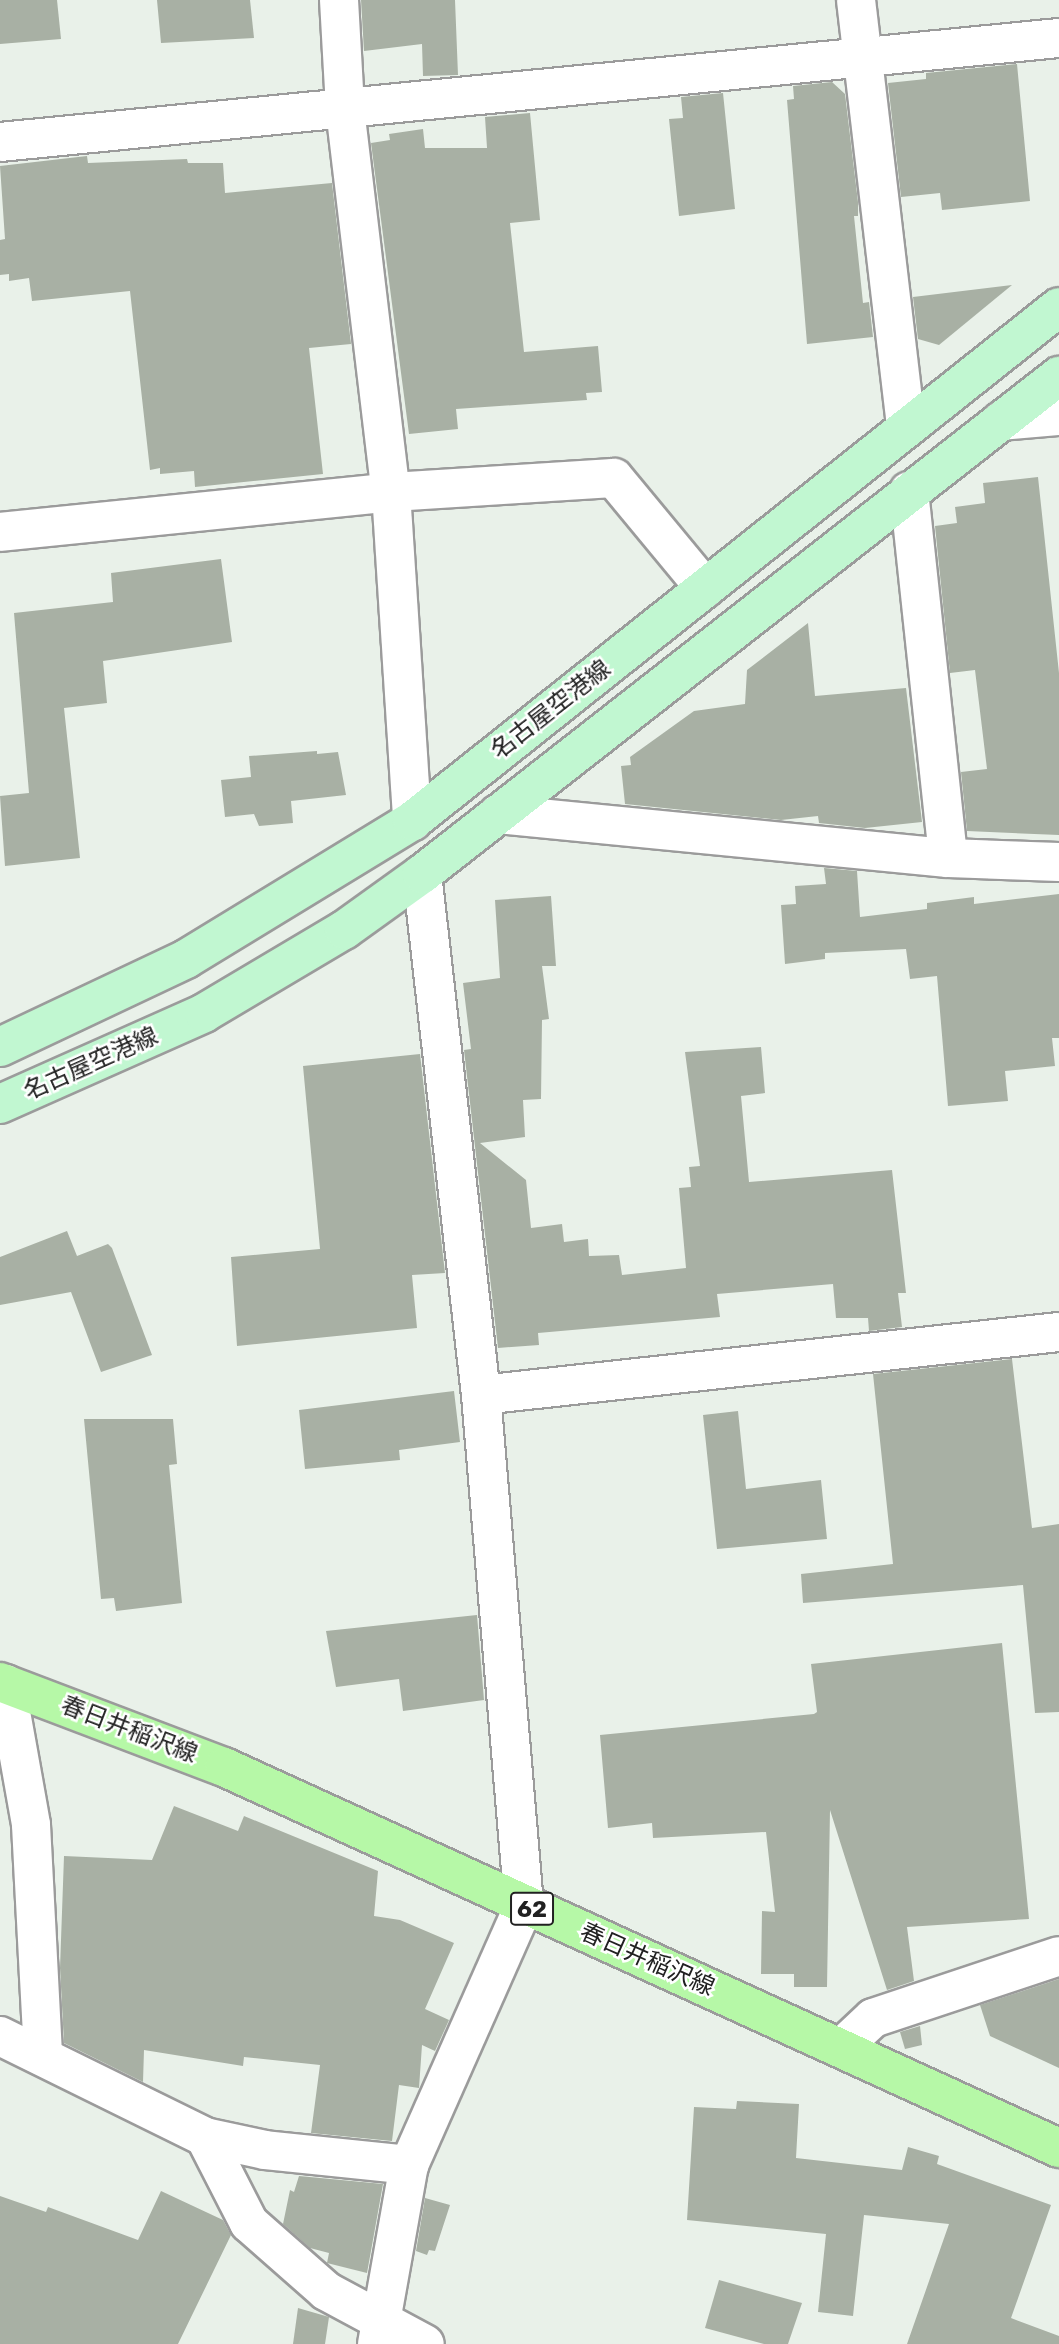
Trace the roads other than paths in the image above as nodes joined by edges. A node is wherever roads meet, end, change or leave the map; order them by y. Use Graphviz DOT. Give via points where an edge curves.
graph roads {
  1 [pos="339,0"];
  2 [pos="856,0"];
  3 [pos="1059,38"];
  4 [pos="862,56"];
  5 [pos="345,109"];
  6 [pos="0,142"];
  7 [pos="1059,307"];
  8 [pos="1059,376"];
  9 [pos="1059,416"];
  10 [pos="1001,421"];
  11 [pos="906,428"];
  12 [pos="909,491"];
  13 [pos="391,492"];
  14 [pos="0,532"];
  15 [pos="705,587"];
  16 [pos="498,814"];
  17 [pos="412,821"];
  18 [pos="948,858"];
  19 [pos="1059,862"];
  20 [pos="422,874"];
  21 [pos="0,1047"];
  22 [pos="0,1104"];
  23 [pos="1059,1332"];
  24 [pos="481,1395"];
  25 [pos="3,1683"];
  26 [pos="524,1905"];
  27 [pos="1059,1956"];
  28 [pos="0,2036"];
  29 [pos="842,2047"];
  30 [pos="43,2057"];
  31 [pos="205,2137"];
  32 [pos="1059,2148"];
  33 [pos="409,2165"];
  34 [pos="379,2333"];
  35 [pos="425,2344"];
  1 -- 5 [label="street"];
  2 -- 4 [label="street"];
  3 -- 4 [label="street"];
  4 -- 5 [label="street"];
  4 -- 11 [label="street"];
  5 -- 6 [label="street"];
  5 -- 13 [label="street"];
  7 -- 11 [label="main road, 名古屋空港線"];
  8 -- 10 [label="main road, 名古屋空港線"];
  9 -- 10 [label="street"];
  10 -- 12 [label="main road, 名古屋空港線"];
  11 -- 15 [label="main road, 名古屋空港線"];
  12 -- 16 [label="main road, 名古屋空港線"];
  12 -- 18 [label="street"];
  13 -- 14 [label="street"];
  13 -- 15 [label="street" via="614,478"];
  13 -- 17 [label="street"];
  15 -- 17 [label="main road, 名古屋空港線"];
  16 -- 18 [label="street"];
  16 -- 20 [label="main road, 名古屋空港線"];
  17 -- 21 [label="main road, 名古屋空港線" via="186,959"];
  18 -- 19 [label="street"];
  20 -- 22 [label="main road, 名古屋空港線" via="344,930 204,1013"];
  20 -- 24 [label="street"];
  23 -- 24 [label="street"];
  24 -- 26 [label="street"];
  25 -- 26 [label="main road, 春日井稲沢線 / 62" via="224,1767"];
  25 -- 30 [label="street" via="31,1825"];
  26 -- 29 [label="main road, 春日井稲沢線 / 62"];
  26 -- 33 [label="street"];
  27 -- 29 [label="street" via="873,2018"];
  28 -- 30 [label="street"];
  29 -- 32 [label="main road, 春日井稲沢線 / 62"];
  30 -- 31 [label="street"];
  31 -- 33 [label="street" via="265,2150"];
  31 -- 34 [label="street" via="249,2223"];
  33 -- 34 [label="street"];
  34 -- 35 [label="street"];
}
